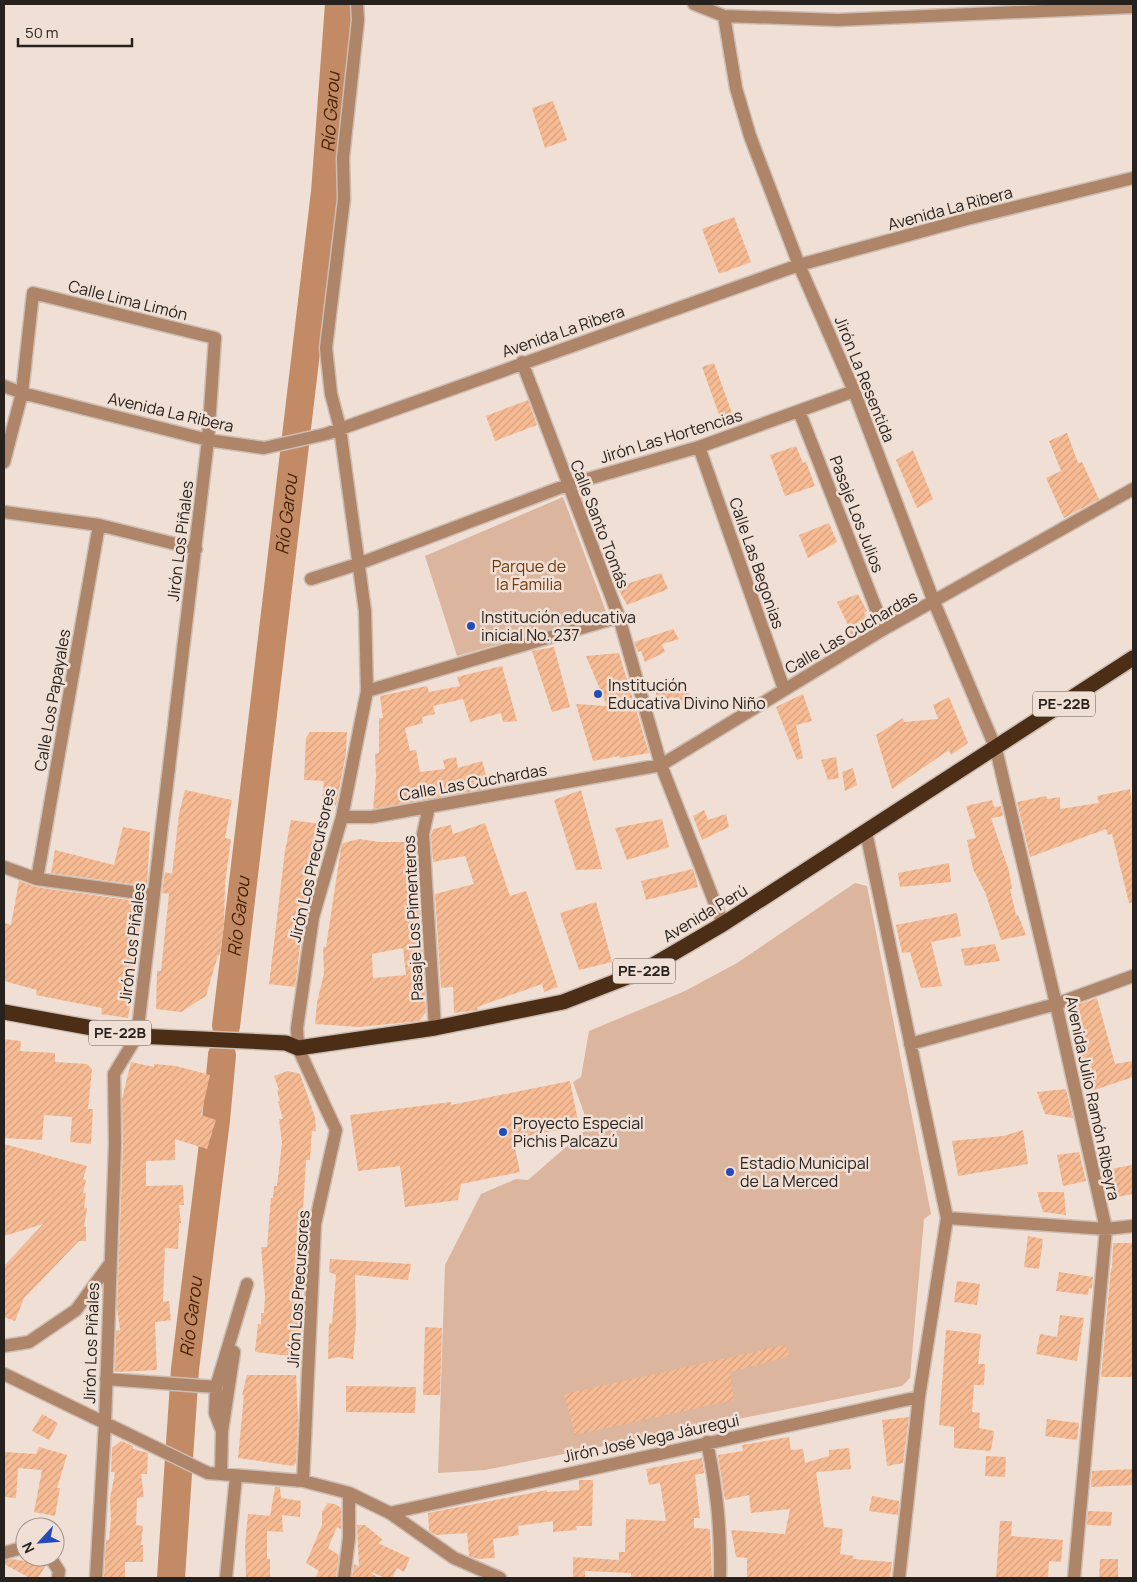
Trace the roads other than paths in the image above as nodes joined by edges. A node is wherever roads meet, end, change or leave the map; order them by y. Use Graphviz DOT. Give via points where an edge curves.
graph roads {
  1 [pos="357,4"];
  2 [pos="700,5"];
  3 [pos="1068,7"];
  4 [pos="1133,7"];
  5 [pos="724,16"];
  6 [pos="1133,178"];
  7 [pos="800,264"];
  8 [pos="215,338"];
  9 [pos="522,362"];
  10 [pos="4,386"];
  11 [pos="854,391"];
  12 [pos="22,393"];
  13 [pos="799,411"];
  14 [pos="340,428"];
  15 [pos="208,440"];
  16 [pos="699,447"];
  17 [pos="4,462"];
  18 [pos="567,485"];
  19 [pos="1133,489"];
  20 [pos="4,512"];
  21 [pos="99,526"];
  22 [pos="196,549"];
  23 [pos="358,564"];
  24 [pos="311,579"];
  25 [pos="934,602"];
  26 [pos="619,617"];
  27 [pos="884,628"];
  28 [pos="1133,658"];
  29 [pos="784,689"];
  30 [pos="367,691"];
  31 [pos="996,749"];
  32 [pos="661,765"];
  33 [pos="428,807"];
  34 [pos="342,817"];
  35 [pos="866,832"];
  36 [pos="4,867"];
  37 [pos="37,879"];
  38 [pos="154,895"];
  39 [pos="723,924"];
  40 [pos="1133,976"];
  41 [pos="1056,1004"];
  42 [pos="4,1012"];
  43 [pos="435,1028"];
  44 [pos="137,1036"];
  45 [pos="910,1044"];
  46 [pos="298,1048"];
  47 [pos="946,1218"];
  48 [pos="1133,1226"];
  49 [pos="1106,1229"];
  50 [pos="109,1265"];
  51 [pos="247,1284"];
  52 [pos="240,1309"];
  53 [pos="4,1346"];
  54 [pos="4,1374"];
  55 [pos="106,1379"];
  56 [pos="216,1388"];
  57 [pos="919,1397"];
  58 [pos="105,1423"];
  59 [pos="222,1431"];
  60 [pos="707,1442"];
  61 [pos="220,1474"];
  62 [pos="236,1476"];
  63 [pos="302,1481"];
  64 [pos="349,1494"];
  65 [pos="390,1513"];
  66 [pos="96,1578"];
  67 [pos="226,1578"];
  68 [pos="344,1578"];
  69 [pos="500,1578"];
  70 [pos="720,1578"];
  71 [pos="898,1578"];
  72 [pos="1074,1578"];
  1 -- 14 [label="street, Jirón Los Precursores" via="343,158 344,199 326,348 331,394"];
  2 -- 5 [label="street"];
  3 -- 4 [label="street"];
  3 -- 5 [label="street" via="862,20"];
  5 -- 7 [label="street, Jirón La Resentida" via="736,88 748,128"];
  6 -- 7 [label="street, Avenida La Ribera"];
  7 -- 9 [label="street, Avenida La Ribera"];
  7 -- 11 [label="street, Jirón La Resentida"];
  8 -- 12 [label="street, Calle Lima Limón" via="33,293"];
  8 -- 15 [label="street, Jirón Los Piñales"];
  9 -- 14 [label="street, Avenida La Ribera"];
  9 -- 18 [label="street, Calle Santo Tomás"];
  10 -- 12 [label="street, Avenida La Ribera"];
  11 -- 13 [label="street, Jirón Las Hortencias"];
  11 -- 25 [label="street, Jirón La Resentida"];
  12 -- 15 [label="street, Avenida La Ribera"];
  12 -- 17 [label="street"];
  13 -- 16 [label="street, Jirón Las Hortencias"];
  13 -- 27 [label="street, Pasaje Los Julios"];
  14 -- 15 [label="street, Avenida La Ribera" via="264,448"];
  14 -- 23 [label="street, Jirón Los Precursores"];
  15 -- 22 [label="street, Jirón Los Piñales"];
  16 -- 18 [label="street, Jirón Las Hortencias"];
  16 -- 29 [label="street, Calle Las Begonias"];
  18 -- 23 [label="street, Jirón Las Hortencias"];
  18 -- 26 [label="street, Calle Santo Tomás"];
  19 -- 25 [label="street, Calle Las Cuchardas"];
  20 -- 21 [label="street"];
  21 -- 22 [label="street"];
  21 -- 37 [label="street, Calle Los Papayales"];
  22 -- 38 [label="street, Jirón Los Piñales"];
  23 -- 24 [label="street, Jirón Las Hortencias"];
  23 -- 30 [label="street, Jirón Los Precursores" via="365,611"];
  25 -- 27 [label="street, Calle Las Cuchardas"];
  25 -- 31 [label="street, Jirón La Resentida"];
  26 -- 30 [label="street"];
  26 -- 32 [label="street, Calle Santo Tomás"];
  27 -- 29 [label="street, Calle Las Cuchardas"];
  28 -- 31 [label="highway, Avenida Perú / PE-22B"];
  29 -- 32 [label="street, Calle Las Cuchardas"];
  30 -- 34 [label="street, Jirón Los Precursores"];
  31 -- 35 [label="highway, Avenida Perú / PE-22B"];
  31 -- 41 [label="street, Avenida Julio Ramón Ribeyra"];
  32 -- 33 [label="street, Calle Las Cuchardas"];
  32 -- 39 [label="street, Calle Santo Tomás"];
  33 -- 34 [label="street, Calle Las Cuchardas" via="372,817"];
  33 -- 43 [label="street, Pasaje Los Pimenteros" via="423,834"];
  34 -- 46 [label="street, Jirón Los Precursores" via="313,917 297,1028"];
  35 -- 39 [label="highway, Avenida Perú / PE-22B"];
  35 -- 45 [label="street"];
  36 -- 37 [label="street"];
  37 -- 38 [label="street"];
  38 -- 44 [label="street, Jirón Los Piñales"];
  39 -- 43 [label="highway, Avenida Perú / PE-22B" via="643,971 563,1002"];
  40 -- 41 [label="street"];
  41 -- 45 [label="street"];
  41 -- 49 [label="street, Avenida Julio Ramón Ribeyra"];
  42 -- 44 [label="highway, PE-22B"];
  43 -- 46 [label="highway, Avenida Perú / PE-22B"];
  44 -- 46 [label="highway, Avenida Perú / PE-22B" via="286,1044"];
  44 -- 50 [label="street, Jirón Los Piñales" via="114,1074"];
  45 -- 47 [label="street"];
  46 -- 63 [label="street, Jirón Los Precursores" via="336,1130 315,1224"];
  47 -- 49 [label="street"];
  47 -- 57 [label="street"];
  48 -- 49 [label="street"];
  49 -- 72 [label="street, Avenida Julio Ramón Ribeyra"];
  50 -- 53 [label="street" via="76,1310 29,1342"];
  50 -- 55 [label="street, Jirón Los Piñales"];
  51 -- 52 [label="street"];
  52 -- 56 [label="street"];
  52 -- 59 [label="street"];
  54 -- 58 [label="street"];
  55 -- 56 [label="street"];
  55 -- 58 [label="street, Jirón Los Piñales"];
  56 -- 59 [label="street" via="215,1413"];
  57 -- 60 [label="street, Jirón José Vega Jáuregui"];
  57 -- 71 [label="street"];
  58 -- 61 [label="street" via="208,1473"];
  58 -- 66 [label="street, Jirón Los Piñales"];
  59 -- 61 [label="street"];
  60 -- 65 [label="street, Jirón José Vega Jáuregui"];
  60 -- 70 [label="street" via="721,1528"];
  61 -- 62 [label="street"];
  62 -- 63 [label="street"];
  62 -- 67 [label="street"];
  63 -- 64 [label="street"];
  64 -- 65 [label="street"];
  64 -- 68 [label="street" via="349,1538"];
  65 -- 69 [label="street" via="454,1558"];
}
